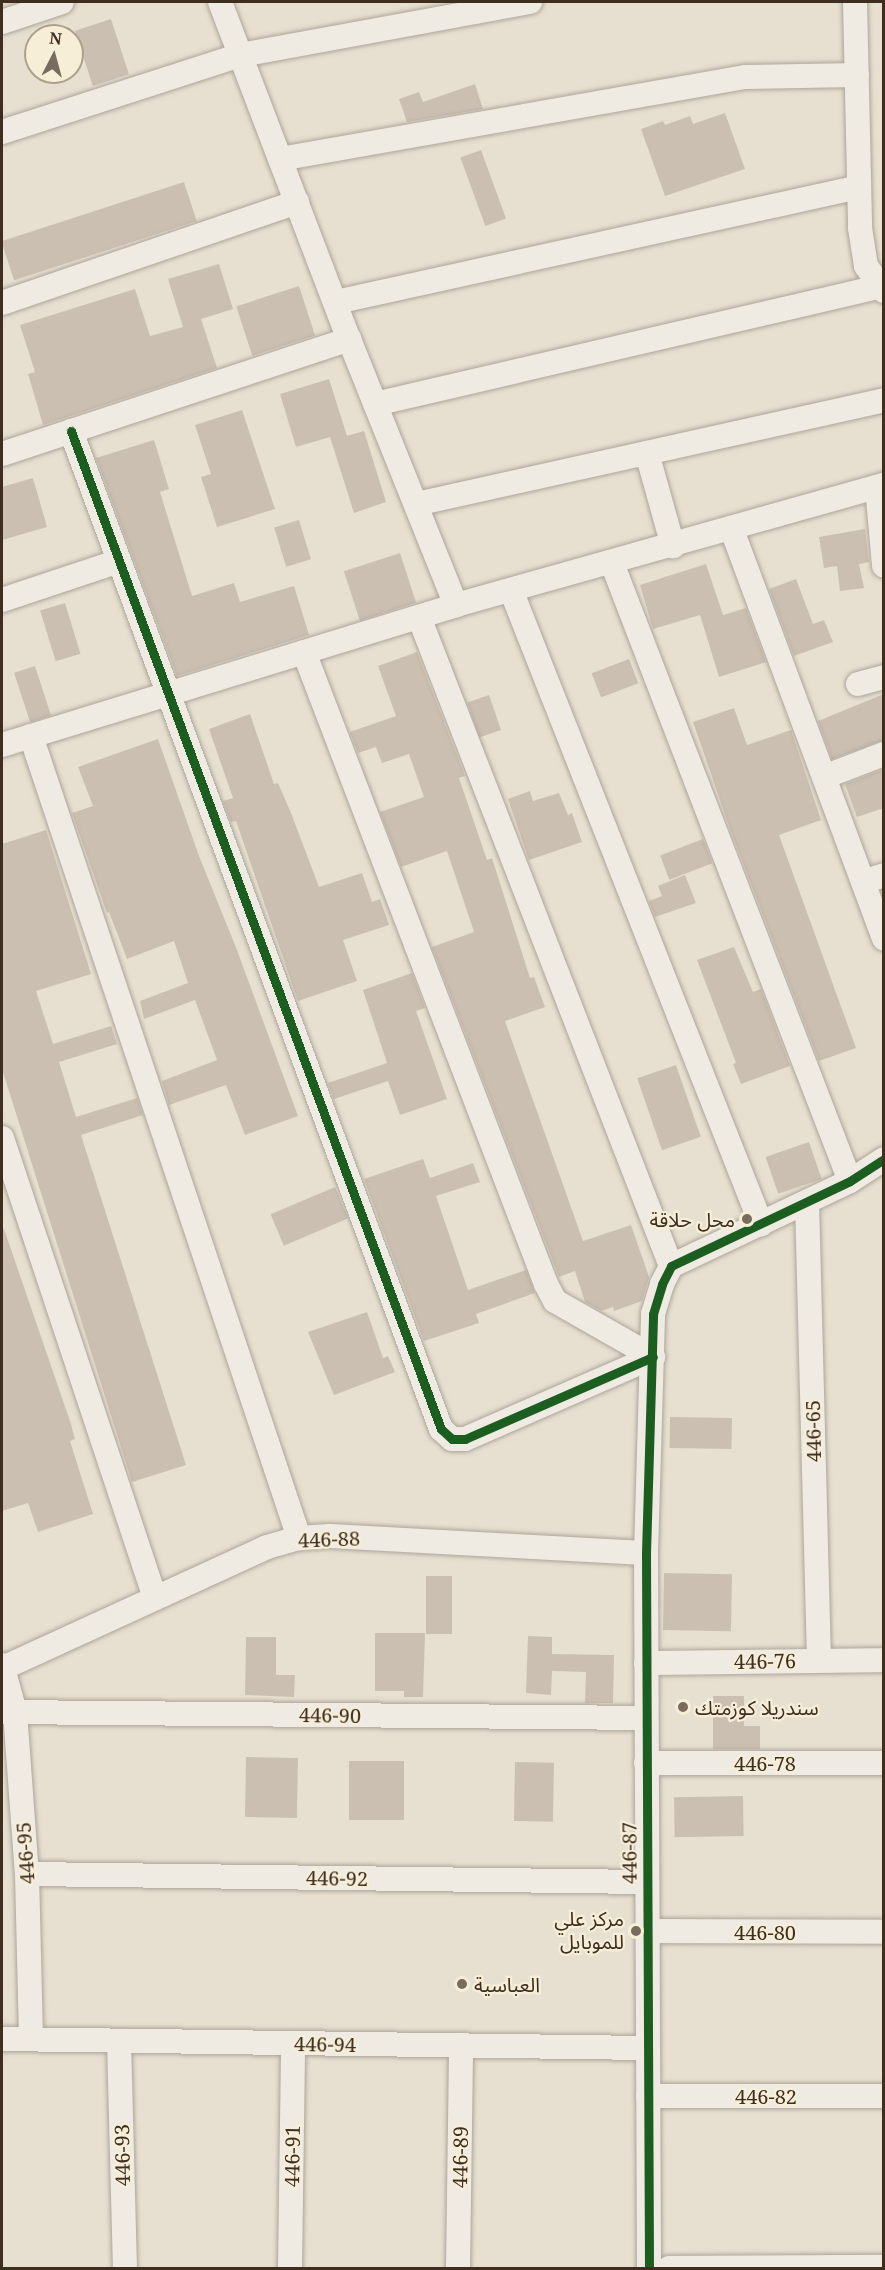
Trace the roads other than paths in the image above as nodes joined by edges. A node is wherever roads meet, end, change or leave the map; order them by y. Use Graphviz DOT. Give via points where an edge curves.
graph roads {
  1 [pos="62,2"];
  2 [pos="220,2"];
  3 [pos="530,2"];
  4 [pos="855,2"];
  5 [pos="472,6"];
  6 [pos="2,22"];
  7 [pos="241,55"];
  8 [pos="857,75"];
  9 [pos="2,132"];
  10 [pos="280,159"];
  11 [pos="859,187"];
  12 [pos="297,202"];
  13 [pos="881,289"];
  14 [pos="336,302"];
  15 [pos="2,303"];
  16 [pos="350,339"];
  17 [pos="884,400"];
  18 [pos="375,404"];
  19 [pos="71,431"];
  20 [pos="647,453"];
  21 [pos="2,454"];
  22 [pos="880,486"];
  23 [pos="416,504"];
  24 [pos="732,530"];
  25 [pos="673,546"];
  26 [pos="119,561"];
  27 [pos="612,562"];
  28 [pos="884,566"];
  29 [pos="511,590"];
  30 [pos="2,600"];
  31 [pos="456,605"];
  32 [pos="419,617"];
  33 [pos="304,652"];
  34 [pos="884,677"];
  35 [pos="858,684"];
  36 [pos="169,693"];
  37 [pos="31,736"];
  38 [pos="2,745"];
  39 [pos="884,754"];
  40 [pos="824,777"];
  41 [pos="873,879"];
  42 [pos="884,939"];
  43 [pos="2,1138"];
  44 [pos="884,1159"];
  45 [pos="850,1181"];
  46 [pos="807,1202"];
  47 [pos="760,1224"];
  48 [pos="671,1266"];
  49 [pos="653,1357"];
  50 [pos="299,1538"];
  51 [pos="646,1553"];
  52 [pos="155,1598"];
  53 [pos="819,1660"];
  54 [pos="884,1660"];
  55 [pos="646,1663"];
  56 [pos="2,1666"];
  57 [pos="6,1715"];
  58 [pos="646,1718"];
  59 [pos="884,1762"];
  60 [pos="646,1763"];
  61 [pos="27,1874"];
  62 [pos="647,1882"];
  63 [pos="647,1931"];
  64 [pos="884,1932"];
  65 [pos="2,2039"];
  66 [pos="31,2039"];
  67 [pos="119,2041"];
  68 [pos="293,2043"];
  69 [pos="461,2046"];
  70 [pos="648,2048"];
  71 [pos="884,2096"];
  72 [pos="648,2097"];
  73 [pos="884,2267"];
  74 [pos="125,2268"];
  75 [pos="290,2268"];
  76 [pos="458,2268"];
  77 [pos="648,2268"];
  78 [pos="669,2268"];
  79 [pos="819,2268"];
  1 -- 6 [label="street"];
  2 -- 7 [label="street"];
  3 -- 5 [label="street"];
  4 -- 8 [label="street"];
  5 -- 7 [label="street"];
  7 -- 9 [label="street"];
  7 -- 10 [label="street"];
  8 -- 10 [label="street" via="745,77"];
  8 -- 11 [label="street"];
  10 -- 12 [label="street"];
  11 -- 13 [label="street" via="866,266"];
  11 -- 14 [label="street"];
  12 -- 14 [label="street"];
  12 -- 15 [label="street"];
  13 -- 18 [label="street"];
  14 -- 16 [label="street"];
  16 -- 18 [label="street"];
  16 -- 19 [label="street"];
  17 -- 20 [label="street"];
  18 -- 23 [label="street"];
  19 -- 21 [label="street"];
  19 -- 26 [label="street"];
  20 -- 23 [label="street"];
  20 -- 25 [label="street"];
  22 -- 24 [label="street"];
  22 -- 28 [label="street"];
  23 -- 31 [label="street"];
  24 -- 25 [label="street"];
  24 -- 40 [label="street"];
  25 -- 27 [label="street"];
  26 -- 30 [label="street"];
  26 -- 36 [label="street"];
  27 -- 29 [label="street"];
  27 -- 45 [label="street"];
  29 -- 31 [label="street"];
  29 -- 47 [label="street"];
  31 -- 32 [label="street"];
  32 -- 33 [label="street"];
  32 -- 48 [label="street"];
  33 -- 36 [label="street"];
  33 -- 49 [label="street" via="546,1284 555,1301"];
  34 -- 35 [label="street"];
  36 -- 37 [label="street"];
  36 -- 49 [label="street" via="441,1429 452,1439 465,1440"];
  37 -- 38 [label="street"];
  37 -- 50 [label="street"];
  39 -- 40 [label="street"];
  40 -- 41 [label="street"];
  41 -- 42 [label="street"];
  43 -- 52 [label="street"];
  44 -- 45 [label="street"];
  45 -- 46 [label="street"];
  46 -- 47 [label="street"];
  46 -- 53 [label="street, 446-65"];
  47 -- 48 [label="street"];
  48 -- 49 [label="street, 446-87" via="652,1314"];
  49 -- 51 [label="street, 446-87"];
  50 -- 51 [label="street, 446-88" via="328,1536"];
  50 -- 52 [label="street, 446-88" via="267,1547"];
  51 -- 55 [label="street, 446-87"];
  52 -- 56 [label="street, 446-88"];
  53 -- 54 [label="street, 446-76"];
  53 -- 55 [label="street, 446-76"];
  55 -- 58 [label="street, 446-87"];
  56 -- 57 [label="street, 446-95"];
  57 -- 58 [label="street, 446-90"];
  57 -- 61 [label="street, 446-95"];
  58 -- 60 [label="street, 446-87"];
  59 -- 60 [label="street, 446-78"];
  60 -- 62 [label="street, 446-87"];
  61 -- 62 [label="street, 446-92"];
  61 -- 66 [label="street, 446-95"];
  62 -- 63 [label="street, 446-87"];
  63 -- 64 [label="street, 446-80"];
  63 -- 70 [label="street, 446-87"];
  65 -- 66 [label="street, 446-94"];
  66 -- 67 [label="street, 446-94"];
  67 -- 68 [label="street, 446-94"];
  67 -- 74 [label="street, 446-93"];
  68 -- 69 [label="street, 446-94"];
  68 -- 75 [label="street, 446-91"];
  69 -- 70 [label="street, 446-94"];
  69 -- 76 [label="street, 446-89"];
  70 -- 72 [label="street, 446-87"];
  71 -- 72 [label="street, 446-82"];
  72 -- 77 [label="street, 446-87"];
  73 -- 79 [label="street"];
  78 -- 79 [label="street"];
}
